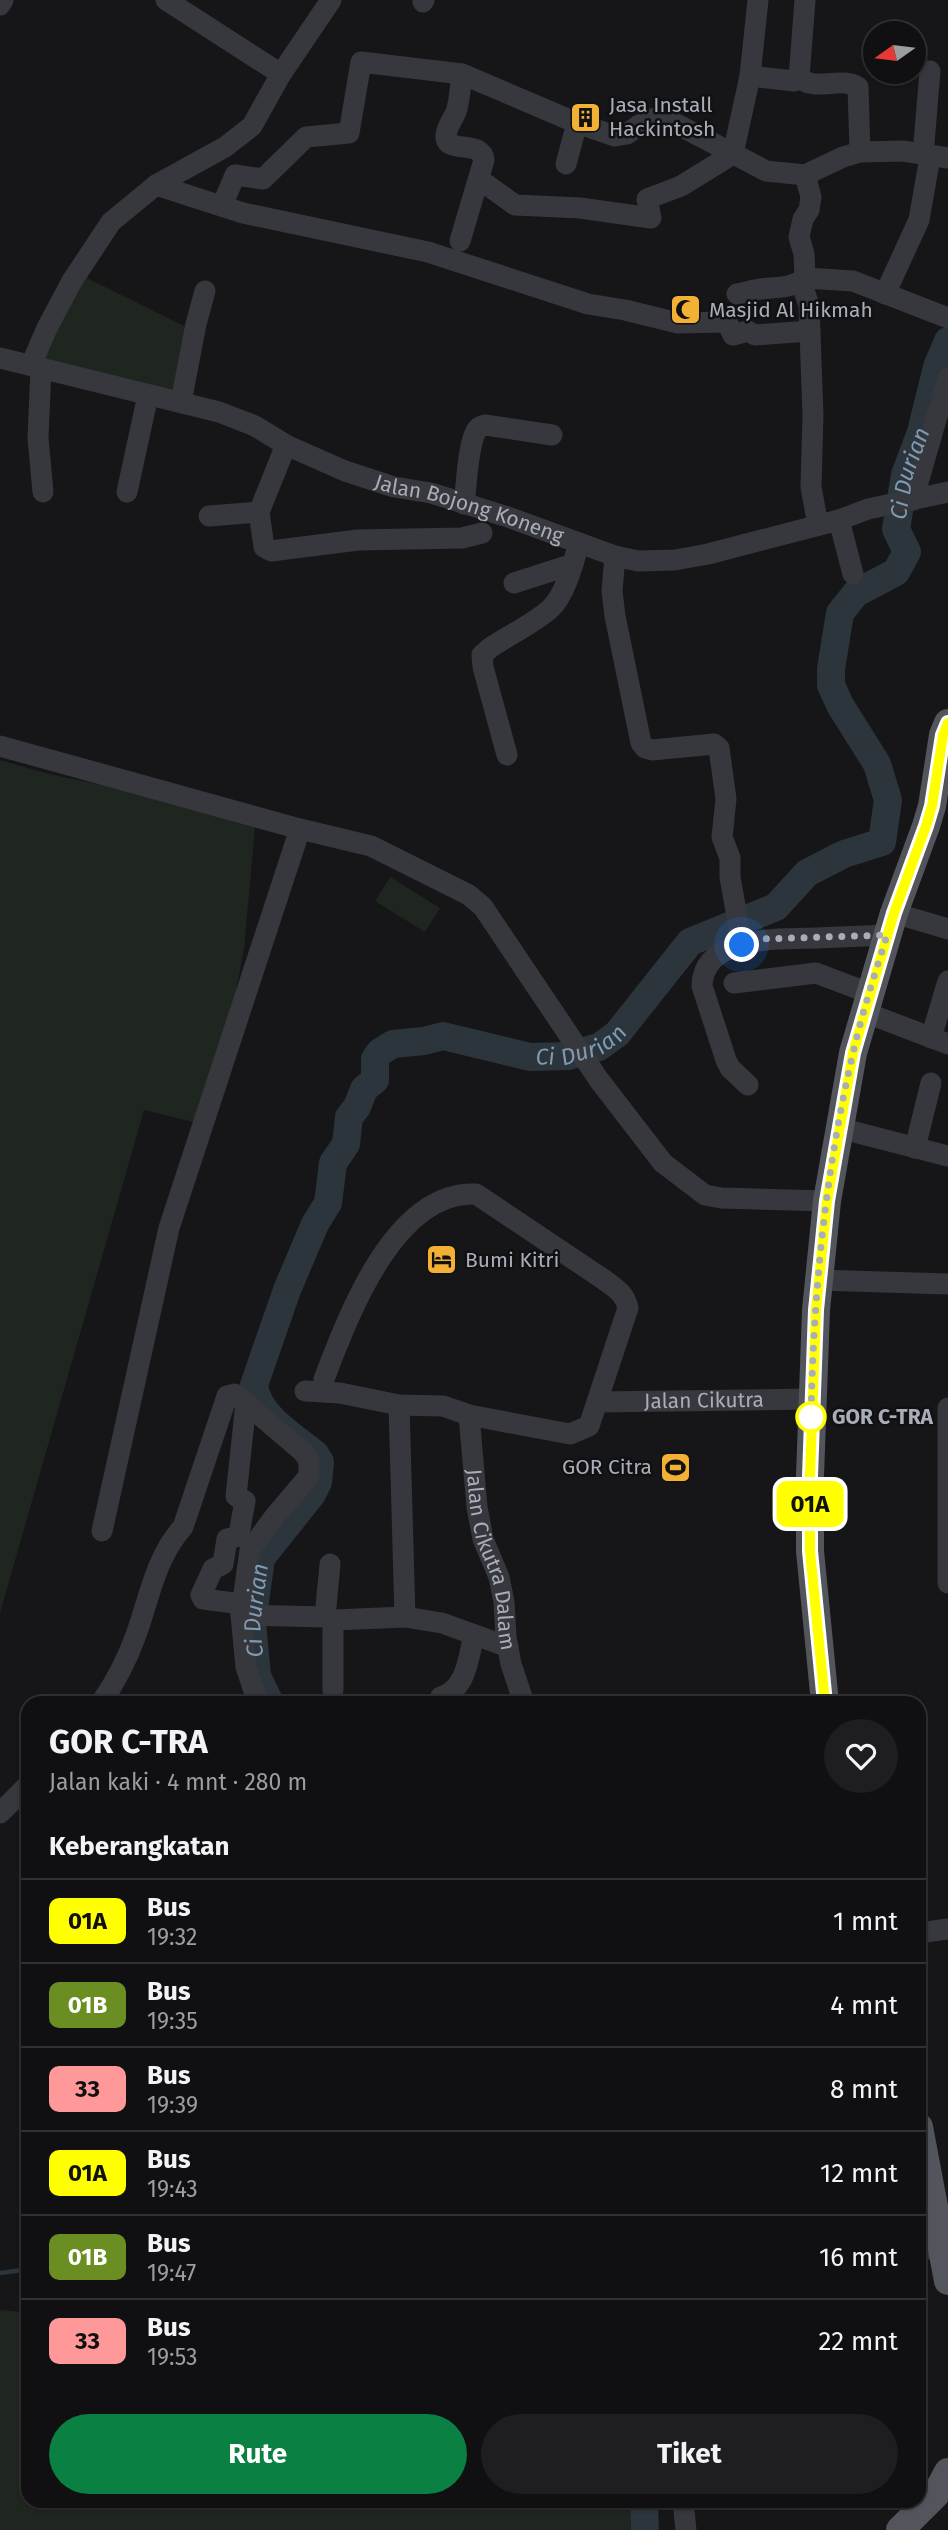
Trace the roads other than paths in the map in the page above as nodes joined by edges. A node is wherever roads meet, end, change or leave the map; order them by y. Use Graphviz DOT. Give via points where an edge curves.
graph roads {
  1 [pos="3,0"];
  2 [pos="166,0"];
  3 [pos="331,0"];
  4 [pos="758,0"];
  5 [pos="805,0"];
  6 [pos="0,5"];
  7 [pos="930,71"];
  8 [pos="281,74"];
  9 [pos="462,74"];
  10 [pos="750,76"];
  11 [pos="799,78"];
  12 [pos="577,123"];
  13 [pos="860,152"];
  14 [pos="733,154"];
  15 [pos="934,157"];
  16 [pos="566,164"];
  17 [pos="482,170"];
  18 [pos="805,175"];
  19 [pos="156,185"];
  20 [pos="222,206"];
  21 [pos="460,241"];
  22 [pos="803,280"];
  23 [pos="205,291"];
  24 [pos="885,294"];
  25 [pos="737,295"];
  26 [pos="948,318"];
  27 [pos="810,331"];
  28 [pos="0,358"];
  29 [pos="36,367"];
  30 [pos="948,378"];
  31 [pos="148,395"];
  32 [pos="181,402"];
  33 [pos="552,435"];
  34 [pos="286,445"];
  35 [pos="43,492"];
  36 [pos="127,492"];
  37 [pos="948,492"];
  38 [pos="909,501"];
  39 [pos="464,504"];
  40 [pos="259,512"];
  41 [pos="209,516"];
  42 [pos="829,522"];
  43 [pos="482,533"];
  44 [pos="579,543"];
  45 [pos="615,556"];
  46 [pos="573,564"];
  47 [pos="853,574"];
  48 [pos="514,583"];
  49 [pos="948,723"];
  50 [pos="0,746"];
  51 [pos="507,755"];
  52 [pos="942,768"];
  53 [pos="300,829"];
  54 [pos="891,924"];
  55 [pos="948,929"];
  56 [pos="741,940"];
  57 [pos="948,981"];
  58 [pos="734,983"];
  59 [pos="867,1002"];
  60 [pos="939,1041"];
  61 [pos="931,1083"];
  62 [pos="748,1085"];
  63 [pos="839,1128"];
  64 [pos="915,1148"];
  65 [pos="947,1152"];
  66 [pos="827,1201"];
  67 [pos="818,1280"];
  68 [pos="948,1284"];
  69 [pos="324,1379"];
  70 [pos="305,1391"];
  71 [pos="811,1399"];
  72 [pos="597,1402"];
  73 [pos="246,1403"];
  74 [pos="399,1405"];
  75 [pos="948,1408"];
  76 [pos="469,1415"];
  77 [pos="948,1498"];
  78 [pos="102,1531"];
  79 [pos="330,1563"];
  80 [pos="948,1583"];
  81 [pos="249,1612"];
  82 [pos="405,1617"];
  83 [pos="329,1618"];
  84 [pos="474,1635"];
  85 [pos="508,1647"];
  86 [pos="333,1689"];
  87 [pos="106,1696"];
  88 [pos="256,1696"];
  89 [pos="444,1696"];
  90 [pos="522,1696"];
  91 [pos="824,1696"];
  92 [pos="21,1792"];
  93 [pos="0,1813"];
  94 [pos="948,1928"];
  95 [pos="926,1932"];
  96 [pos="926,2205"];
  97 [pos="930,2249"];
  98 [pos="948,2281"];
  99 [pos="948,2472"];
  100 [pos="926,2504"];
  101 [pos="683,2508"];
  102 [pos="922,2508"];
  103 [pos="686,2530"];
  104 [pos="900,2530"];
  1 -- 6 [label="street"];
  2 -- 8 [label="street"];
  3 -- 8 [label="street"];
  4 -- 10 [label="street"];
  5 -- 11 [label="street"];
  7 -- 15 [label="street"];
  8 -- 19 [label="street" via="252,126 225,147"];
  9 -- 12 [label="street"];
  9 -- 17 [label="street" via="457,110 446,139 449,144 480,151 484,155"];
  9 -- 20 [label="street" via="360,62 349,133 306,136 263,179 235,175"];
  10 -- 11 [label="street"];
  10 -- 14 [label="street"];
  11 -- 13 [label="street" via="818,85 858,87"];
  12 -- 14 [label="street" via="615,136 661,117"];
  12 -- 16 [label="street"];
  13 -- 15 [label="street" via="903,151"];
  13 -- 18 [label="street"];
  14 -- 17 [label="street" via="681,186 648,199 649,219 580,208 515,205"];
  14 -- 18 [label="street" via="766,171"];
  15 -- 24 [label="street" via="919,220"];
  17 -- 21 [label="street"];
  18 -- 22 [label="street" via="811,197 799,237"];
  19 -- 20 [label="street"];
  19 -- 29 [label="street" via="111,222 88,256 47,328"];
  20 -- 27 [label="street" via="428,252 587,303 678,323 727,322 733,335"];
  22 -- 24 [label="street" via="853,281"];
  22 -- 25 [label="street"];
  22 -- 27 [label="street"];
  23 -- 32 [label="street"];
  24 -- 26 [label="street"];
  27 -- 42 [label="street" via="811,487"];
  28 -- 29 [label="street, Jalan Bojong Koneng"];
  29 -- 31 [label="street, Jalan Bojong Koneng"];
  29 -- 35 [label="street"];
  30 -- 38 [label="street"];
  31 -- 32 [label="street, Jalan Bojong Koneng"];
  31 -- 36 [label="street"];
  32 -- 34 [label="street, Jalan Bojong Koneng" via="255,426"];
  33 -- 39 [label="street" via="480,427"];
  34 -- 39 [label="street, Jalan Bojong Koneng" via="345,471"];
  34 -- 40 [label="street"];
  37 -- 38 [label="street, Jalan Bojong Koneng"];
  38 -- 42 [label="street, Jalan Bojong Koneng"];
  39 -- 44 [label="street, Jalan Bojong Koneng"];
  40 -- 41 [label="street"];
  40 -- 43 [label="street" via="261,540 271,551 358,540 462,538"];
  42 -- 45 [label="street, Jalan Bojong Koneng" via="675,560 646,562"];
  42 -- 47 [label="street"];
  44 -- 45 [label="street, Jalan Bojong Koneng"];
  44 -- 46 [label="street"];
  45 -- 56 [label="street" via="615,616 641,743 652,750 714,744 719,748 726,799 722,837 730,858"];
  46 -- 48 [label="street"];
  46 -- 51 [label="street" via="552,608 482,655"];
  49 -- 52 [label="main road"];
  50 -- 53 [label="street"];
  52 -- 54 [label="main road"];
  53 -- 66 [label="street" via="371,846 470,895 483,907 599,1080 663,1163 705,1195"];
  53 -- 78 [label="street" via="169,1228"];
  54 -- 55 [label="street"];
  54 -- 56 [label="street"];
  54 -- 59 [label="main road"];
  56 -- 62 [label="street" via="705,967 702,986 726,1060"];
  57 -- 60 [label="street"];
  58 -- 59 [label="street" via="816,973"];
  59 -- 60 [label="street"];
  59 -- 63 [label="main road"];
  61 -- 64 [label="street"];
  63 -- 64 [label="street"];
  63 -- 66 [label="main road"];
  64 -- 65 [label="street"];
  66 -- 67 [label="main road"];
  67 -- 68 [label="street"];
  67 -- 71 [label="main road"];
  69 -- 72 [label="street" via="347,1320 379,1259 429,1208 447,1197 476,1194 622,1293 628,1308"];
  70 -- 74 [label="street"];
  71 -- 72 [label="street, Jalan Cikutra"];
  71 -- 91 [label="main road" via="810,1551"];
  72 -- 76 [label="street" via="589,1426 570,1434"];
  73 -- 81 [label="street" via="309,1461 309,1476 250,1550"];
  73 -- 81 [label="street" via="236,1496 245,1501 239,1534 227,1538 223,1564 213,1569 201,1595"];
  73 -- 87 [label="street" via="235,1394 227,1396 183,1527 170,1540 121,1673"];
  74 -- 76 [label="street" via="443,1406"];
  74 -- 82 [label="street"];
  75 -- 77 [label="street"];
  76 -- 85 [label="street, Jalan Cikutra Dalam" via="477,1507 483,1539 499,1577"];
  77 -- 80 [label="street"];
  79 -- 83 [label="street"];
  81 -- 83 [label="street"];
  81 -- 88 [label="street" via="246,1667"];
  82 -- 83 [label="street"];
  82 -- 84 [label="street" via="442,1623"];
  83 -- 86 [label="street"];
  84 -- 85 [label="street"];
  84 -- 89 [label="street" via="463,1678"];
  85 -- 90 [label="street, Jalan Cikutra Dalam"];
  92 -- 93 [label="street"];
  94 -- 95 [label="street"];
  96 -- 97 [label="main road"];
  97 -- 98 [label="main road"];
  99 -- 100 [label="main road"];
  101 -- 103 [label="street"];
  102 -- 104 [label="main road"];
}
